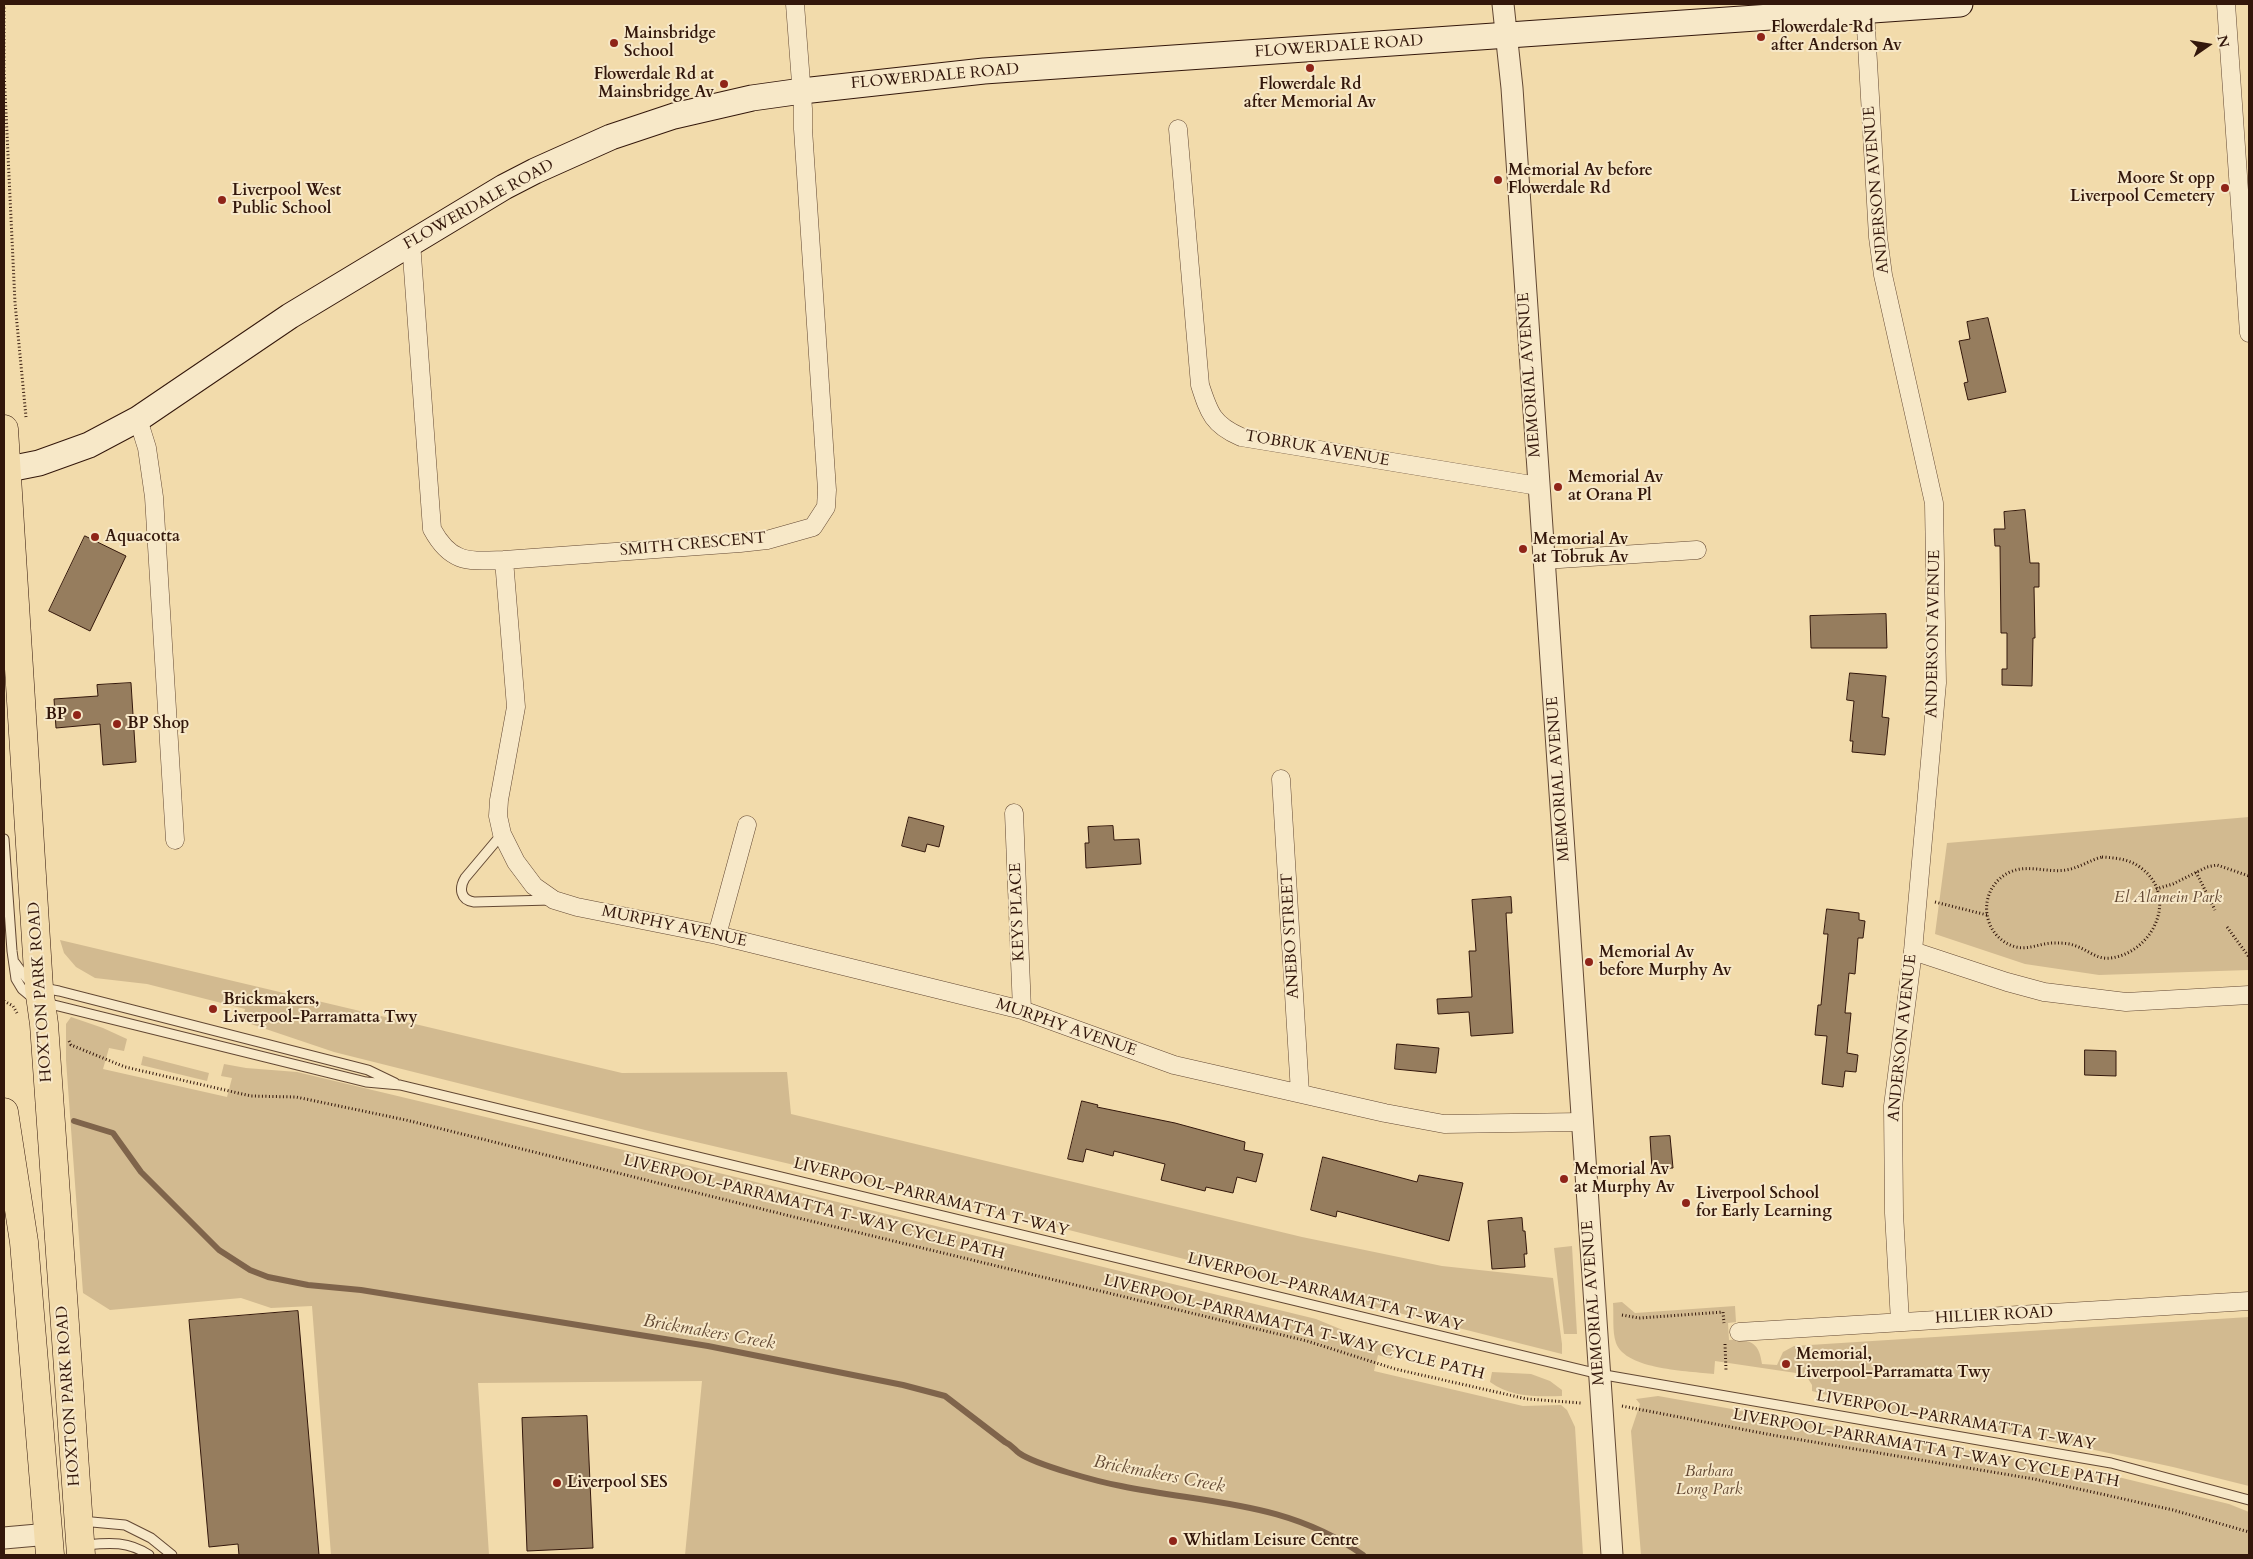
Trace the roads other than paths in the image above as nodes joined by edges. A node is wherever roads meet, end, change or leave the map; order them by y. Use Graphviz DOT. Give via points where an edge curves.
graph roads {
  1 [pos="794,4"];
  2 [pos="1503,4"];
  3 [pos="1960,4"];
  4 [pos="2226,4"];
  5 [pos="1865,10"];
  6 [pos="1506,35"];
  7 [pos="802,91"];
  8 [pos="1178,129"];
  9 [pos="412,242"];
  10 [pos="2249,333"];
  11 [pos="138,419"];
  12 [pos="16,427"];
  13 [pos="5,470"];
  14 [pos="1538,486"];
  15 [pos="1697,550"];
  16 [pos="504,560"];
  17 [pos="1544,560"];
  18 [pos="1281,779"];
  19 [pos="1014,813"];
  20 [pos="747,825"];
  21 [pos="502,834"];
  22 [pos="4,839"];
  23 [pos="175,840"];
  24 [pos="554,900"];
  25 [pos="717,935"];
  26 [pos="1913,951"];
  27 [pos="15,963"];
  28 [pos="46,993"];
  29 [pos="2249,995"];
  30 [pos="1022,1010"];
  31 [pos="400,1085"];
  32 [pos="1300,1093"];
  33 [pos="4,1112"];
  34 [pos="1581,1122"];
  35 [pos="2249,1301"];
  36 [pos="1900,1322"];
  37 [pos="1729,1331"];
  38 [pos="1599,1374"];
  39 [pos="2249,1500"];
  40 [pos="4,1538"];
  41 [pos="80,1540"];
  42 [pos="49,1545"];
  43 [pos="149,1555"];
  44 [pos="172,1555"];
  45 [pos="1612,1555"];
  1 -- 7 [label="street, SMITH CRESCENT"];
  2 -- 6 [label="street, MEMORIAL AVENUE"];
  3 -- 5 [label="main road, FLOWERDALE ROAD"];
  4 -- 10 [label="street"];
  5 -- 6 [label="main road, FLOWERDALE ROAD"];
  5 -- 26 [label="street, ANDERSON AVENUE" via="1882,266 1934,503 1937,683"];
  6 -- 7 [label="main road, FLOWERDALE ROAD" via="984,71"];
  6 -- 14 [label="street, MEMORIAL AVENUE"];
  7 -- 9 [label="main road, FLOWERDALE ROAD" via="752,98 674,116 611,137 534,171"];
  7 -- 16 [label="street, SMITH CRESCENT" via="827,490 826,507 819,519 813,527 767,540"];
  8 -- 14 [label="street, TOBRUK AVENUE" via="1200,385 1215,421 1241,437"];
  9 -- 11 [label="main road, FLOWERDALE ROAD" via="282,321"];
  9 -- 16 [label="street, SMITH CRESCENT" via="432,529 456,558"];
  11 -- 13 [label="main road, FLOWERDALE ROAD" via="89,445 34,464"];
  11 -- 23 [label="street" via="147,448 154,497"];
  12 -- 13 [label="main road, HOXTON PARK ROAD"];
  13 -- 28 [label="main road, HOXTON PARK ROAD"];
  14 -- 17 [label="street, MEMORIAL AVENUE"];
  15 -- 17 [label="street"];
  16 -- 21 [label="street, MURPHY AVENUE" via="516,708 499,800"];
  17 -- 34 [label="street, MEMORIAL AVENUE"];
  18 -- 32 [label="street, ANEBO STREET"];
  19 -- 30 [label="street, KEYS PLACE"];
  20 -- 25 [label="street"];
  21 -- 24 [label="street, MURPHY AVENUE" via="516,862 534,886"];
  21 -- 24 [label="lane, MURPHY AVENUE" via="465,878 461,893 468,901 474,902"];
  22 -- 27 [label="lane, LIVERPOOL–PARRAMATTA T-WAY"];
  24 -- 25 [label="street, MURPHY AVENUE"];
  25 -- 30 [label="street, MURPHY AVENUE"];
  26 -- 29 [label="street" via="2044,992 2126,1002"];
  26 -- 36 [label="street, ANDERSON AVENUE" via="1893,1106"];
  27 -- 28 [label="lane, LIVERPOOL–PARRAMATTA T-WAY" via="30,984"];
  27 -- 28 [label="lane, LIVERPOOL–PARRAMATTA T-WAY" via="16,979 30,997"];
  28 -- 31 [label="lane, LIVERPOOL–PARRAMATTA T-WAY" via="366,1082"];
  28 -- 31 [label="lane, LIVERPOOL–PARRAMATTA T-WAY" via="368,1070"];
  28 -- 41 [label="main road, HOXTON PARK ROAD" via="44,1024"];
  30 -- 32 [label="street, MURPHY AVENUE" via="1174,1065"];
  31 -- 38 [label="lane, LIVERPOOL–PARRAMATTA T-WAY"];
  32 -- 34 [label="street, MURPHY AVENUE" via="1444,1124"];
  33 -- 42 [label="main road, HOXTON PARK ROAD" via="24,1242"];
  34 -- 38 [label="street, MEMORIAL AVENUE"];
  35 -- 36 [label="street, HILLIER ROAD"];
  36 -- 37 [label="street, HILLIER ROAD"];
  38 -- 39 [label="lane, LIVERPOOL–PARRAMATTA T-WAY" via="2111,1464"];
  38 -- 45 [label="street, MEMORIAL AVENUE"];
  40 -- 42 [label="street"];
  41 -- 42 [label="main road"];
  41 -- 43 [label="lane" via="134,1546"];
  41 -- 44 [label="lane" via="125,1525 151,1538"];
}
